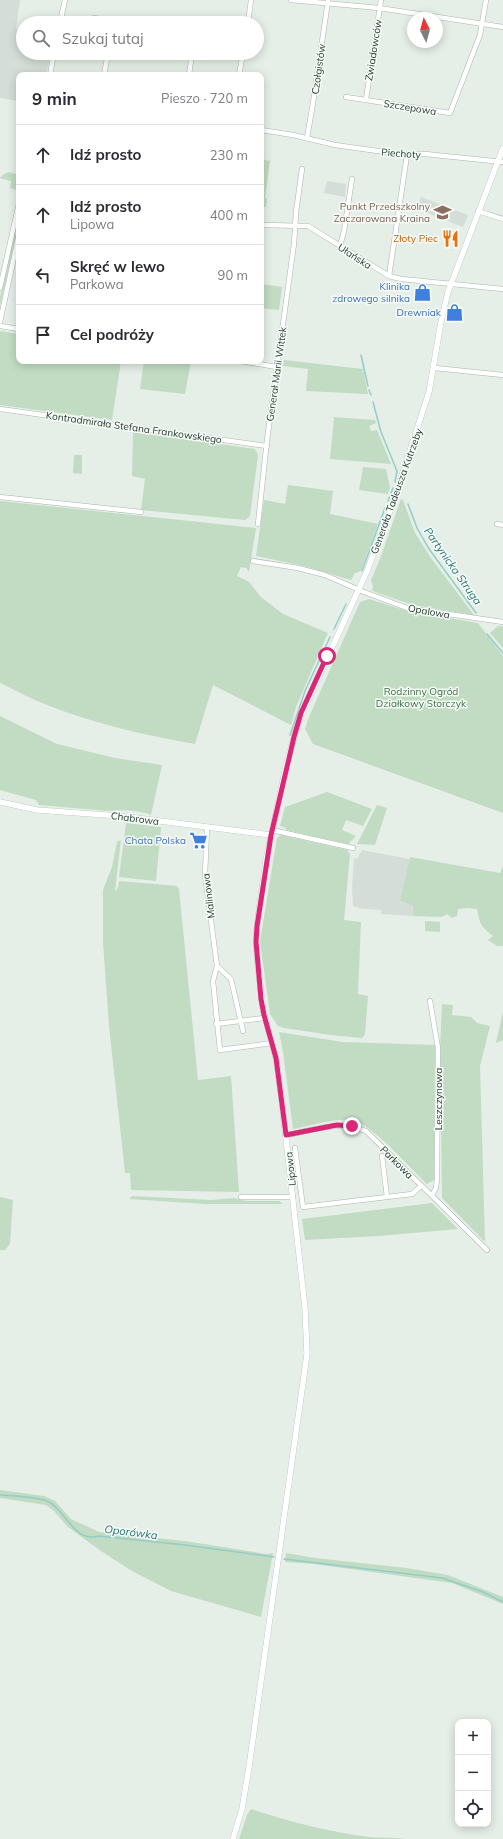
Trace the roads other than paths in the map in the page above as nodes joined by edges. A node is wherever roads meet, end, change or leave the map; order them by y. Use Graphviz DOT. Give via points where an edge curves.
graph roads {
  1 [pos="65,0"];
  2 [pos="251,0"];
  3 [pos="291,0"];
  4 [pos="381,0"];
  5 [pos="486,0"];
  6 [pos="328,1"];
  7 [pos="380,8"];
  8 [pos="62,16"];
  9 [pos="249,16"];
  10 [pos="483,23"];
  11 [pos="503,27"];
  12 [pos="53,60"];
  13 [pos="107,60"];
  14 [pos="191,60"];
  15 [pos="242,60"];
  16 [pos="51,72"];
  17 [pos="105,72"];
  18 [pos="189,72"];
  19 [pos="240,72"];
  20 [pos="346,97"];
  21 [pos="366,99"];
  22 [pos="264,131"];
  23 [pos="306,138"];
  24 [pos="503,148"];
  25 [pos="407,154"];
  26 [pos="500,162"];
  27 [pos="302,168"];
  28 [pos="352,179"];
  29 [pos="478,211"];
  30 [pos="16,216"];
  31 [pos="503,219"];
  32 [pos="264,225"];
  33 [pos="296,225"];
  34 [pos="340,246"];
  35 [pos="16,248"];
  36 [pos="389,276"];
  37 [pos="451,284"];
  38 [pos="0,288"];
  39 [pos="503,289"];
  40 [pos="0,322"];
  41 [pos="0,326"];
  42 [pos="16,329"];
  43 [pos="258,364"];
  44 [pos="277,367"];
  45 [pos="435,368"];
  46 [pos="503,375"];
  47 [pos="0,409"];
  48 [pos="267,446"];
  49 [pos="0,497"];
  50 [pos="141,512"];
  51 [pos="258,524"];
  52 [pos="497,524"];
  53 [pos="503,525"];
  54 [pos="253,561"];
  55 [pos="358,590"];
  56 [pos="503,622"];
  57 [pos="0,802"];
  58 [pos="207,827"];
  59 [pos="272,832"];
  60 [pos="353,848"];
  61 [pos="217,966"];
  62 [pos="430,1001"];
  63 [pos="264,1018"];
  64 [pos="241,1021"];
  65 [pos="216,1024"];
  66 [pos="243,1031"];
  67 [pos="272,1043"];
  68 [pos="286,1135"];
  69 [pos="296,1148"];
  70 [pos="382,1156"];
  71 [pos="422,1186"];
  72 [pos="432,1195"];
  73 [pos="241,1197"];
  74 [pos="387,1197"];
  75 [pos="293,1199"];
  76 [pos="487,1250"];
  77 [pos="233,1839"];
  1 -- 8 [label="street"];
  2 -- 9 [label="street"];
  3 -- 6 [label="street"];
  4 -- 7 [label="street, Zwiadowców"];
  5 -- 10 [label="street"];
  6 -- 7 [label="street"];
  6 -- 23 [label="street, Czołgistów"];
  7 -- 10 [label="street"];
  7 -- 21 [label="street, Zwiadowców"];
  10 -- 11 [label="street"];
  10 -- 21 [label="street, Szczepowa" via="450,113"];
  12 -- 16 [label="street"];
  13 -- 17 [label="street"];
  14 -- 18 [label="street"];
  15 -- 19 [label="street"];
  20 -- 21 [label="street, Szczepowa"];
  22 -- 23 [label="street, Piechoty"];
  23 -- 25 [label="street, Piechoty" via="335,145"];
  24 -- 26 [label="street, Generała Tadeusza Kutrzeby"];
  25 -- 26 [label="street, Piechoty"];
  25 -- 36 [label="street"];
  26 -- 29 [label="street, Generała Tadeusza Kutrzeby"];
  27 -- 33 [label="street, Generał Marii Wittek"];
  28 -- 34 [label="street"];
  29 -- 31 [label="street"];
  29 -- 37 [label="street, Generała Tadeusza Kutrzeby"];
  30 -- 38 [label="street"];
  32 -- 33 [label="street, Ułańska"];
  33 -- 34 [label="street, Ułańska" via="308,226"];
  33 -- 44 [label="street, Generał Marii Wittek"];
  34 -- 36 [label="street, Ułańska"];
  35 -- 40 [label="street"];
  36 -- 37 [label="street, Ułańska"];
  37 -- 39 [label="street, Ułańska"];
  37 -- 45 [label="street, Generała Tadeusza Kutrzeby" via="441,322"];
  41 -- 42 [label="street"];
  43 -- 44 [label="street"];
  44 -- 48 [label="street, Generał Marii Wittek"];
  45 -- 46 [label="street"];
  45 -- 55 [label="street, Generała Tadeusza Kutrzeby" via="415,440"];
  47 -- 48 [label="street, Kontradmirała Stefana Frankowskiego"];
  48 -- 51 [label="street, Generał Marii Wittek"];
  49 -- 50 [label="street"];
  52 -- 53 [label="street"];
  54 -- 55 [label="street, Opalowa" via="313,572"];
  55 -- 56 [label="street, Opalowa" via="407,608"];
  55 -- 59 [label="street, Generała Tadeusza Kutrzeby" via="301,713 286,766"];
  57 -- 58 [label="street, Chabrowa" via="37,810 103,814"];
  58 -- 59 [label="street, Chabrowa"];
  58 -- 61 [label="street, Malinowa" via="205,875"];
  59 -- 60 [label="street"];
  59 -- 63 [label="street, Lipowa" via="256,942"];
  61 -- 64 [label="street" via="231,979"];
  61 -- 65 [label="street, Malinowa" via="213,981"];
  62 -- 72 [label="street, Leszczynowa" via="438,1048 437,1179"];
  63 -- 64 [label="street"];
  63 -- 67 [label="street, Lipowa"];
  64 -- 65 [label="street"];
  64 -- 66 [label="street"];
  65 -- 67 [label="street, Malinowa" via="220,1050"];
  67 -- 68 [label="street, Lipowa" via="278,1067"];
  68 -- 71 [label="street, Parkowa" via="337,1125 352,1126 372,1137"];
  68 -- 75 [label="street, Lipowa"];
  69 -- 74 [label="street" via="303,1207"];
  70 -- 74 [label="street"];
  71 -- 72 [label="street, Parkowa"];
  71 -- 74 [label="street" via="412,1194"];
  72 -- 76 [label="street, Parkowa"];
  73 -- 75 [label="street"];
  75 -- 77 [label="street, Lipowa" via="308,1354 249,1767 242,1809"];
}
